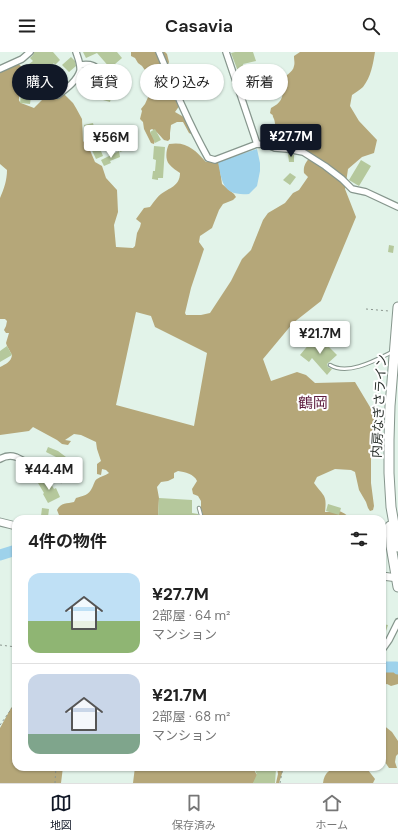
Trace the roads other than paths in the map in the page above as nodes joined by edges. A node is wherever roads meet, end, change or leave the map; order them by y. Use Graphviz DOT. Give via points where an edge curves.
graph roads {
  1 [pos="30,52"];
  2 [pos="76,52"];
  3 [pos="159,52"];
  4 [pos="226,52"];
  5 [pos="80,64"];
  6 [pos="0,69"];
  7 [pos="76,78"];
  8 [pos="68,86"];
  9 [pos="257,144"];
  10 [pos="398,207"];
  11 [pos="398,310"];
  12 [pos="394,351"];
  13 [pos="330,365"];
  14 [pos="0,459"];
  15 [pos="61,479"];
  16 [pos="392,507"];
  17 [pos="199,508"];
  18 [pos="201,515"];
  19 [pos="0,522"];
  20 [pos="12,525"];
  21 [pos="398,547"];
  22 [pos="386,576"];
  23 [pos="397,577"];
  24 [pos="398,587"];
  25 [pos="398,622"];
  26 [pos="386,644"];
  1 -- 6 [label="street" via="22,59"];
  2 -- 5 [label="street"];
  3 -- 9 [label="street" via="197,139 208,158 215,160"];
  4 -- 9 [label="street"];
  7 -- 8 [label="street"];
  9 -- 10 [label="street" via="302,152 325,166 352,189 366,192"];
  11 -- 12 [label="highway, 内房なぎさライン"];
  12 -- 13 [label="lane" via="358,367 341,369"];
  12 -- 16 [label="highway, 内房なぎさライン" via="389,440"];
  14 -- 15 [label="street" via="16,457"];
  16 -- 21 [label="highway, 内房なぎさライン"];
  16 -- 23 [label="highway, 内房なぎさライン" via="391,546"];
  17 -- 18 [label="lane"];
  19 -- 20 [label="street"];
  22 -- 23 [label="street"];
  23 -- 24 [label="highway, 内房なぎさライン"];
  25 -- 26 [label="street"];
}
